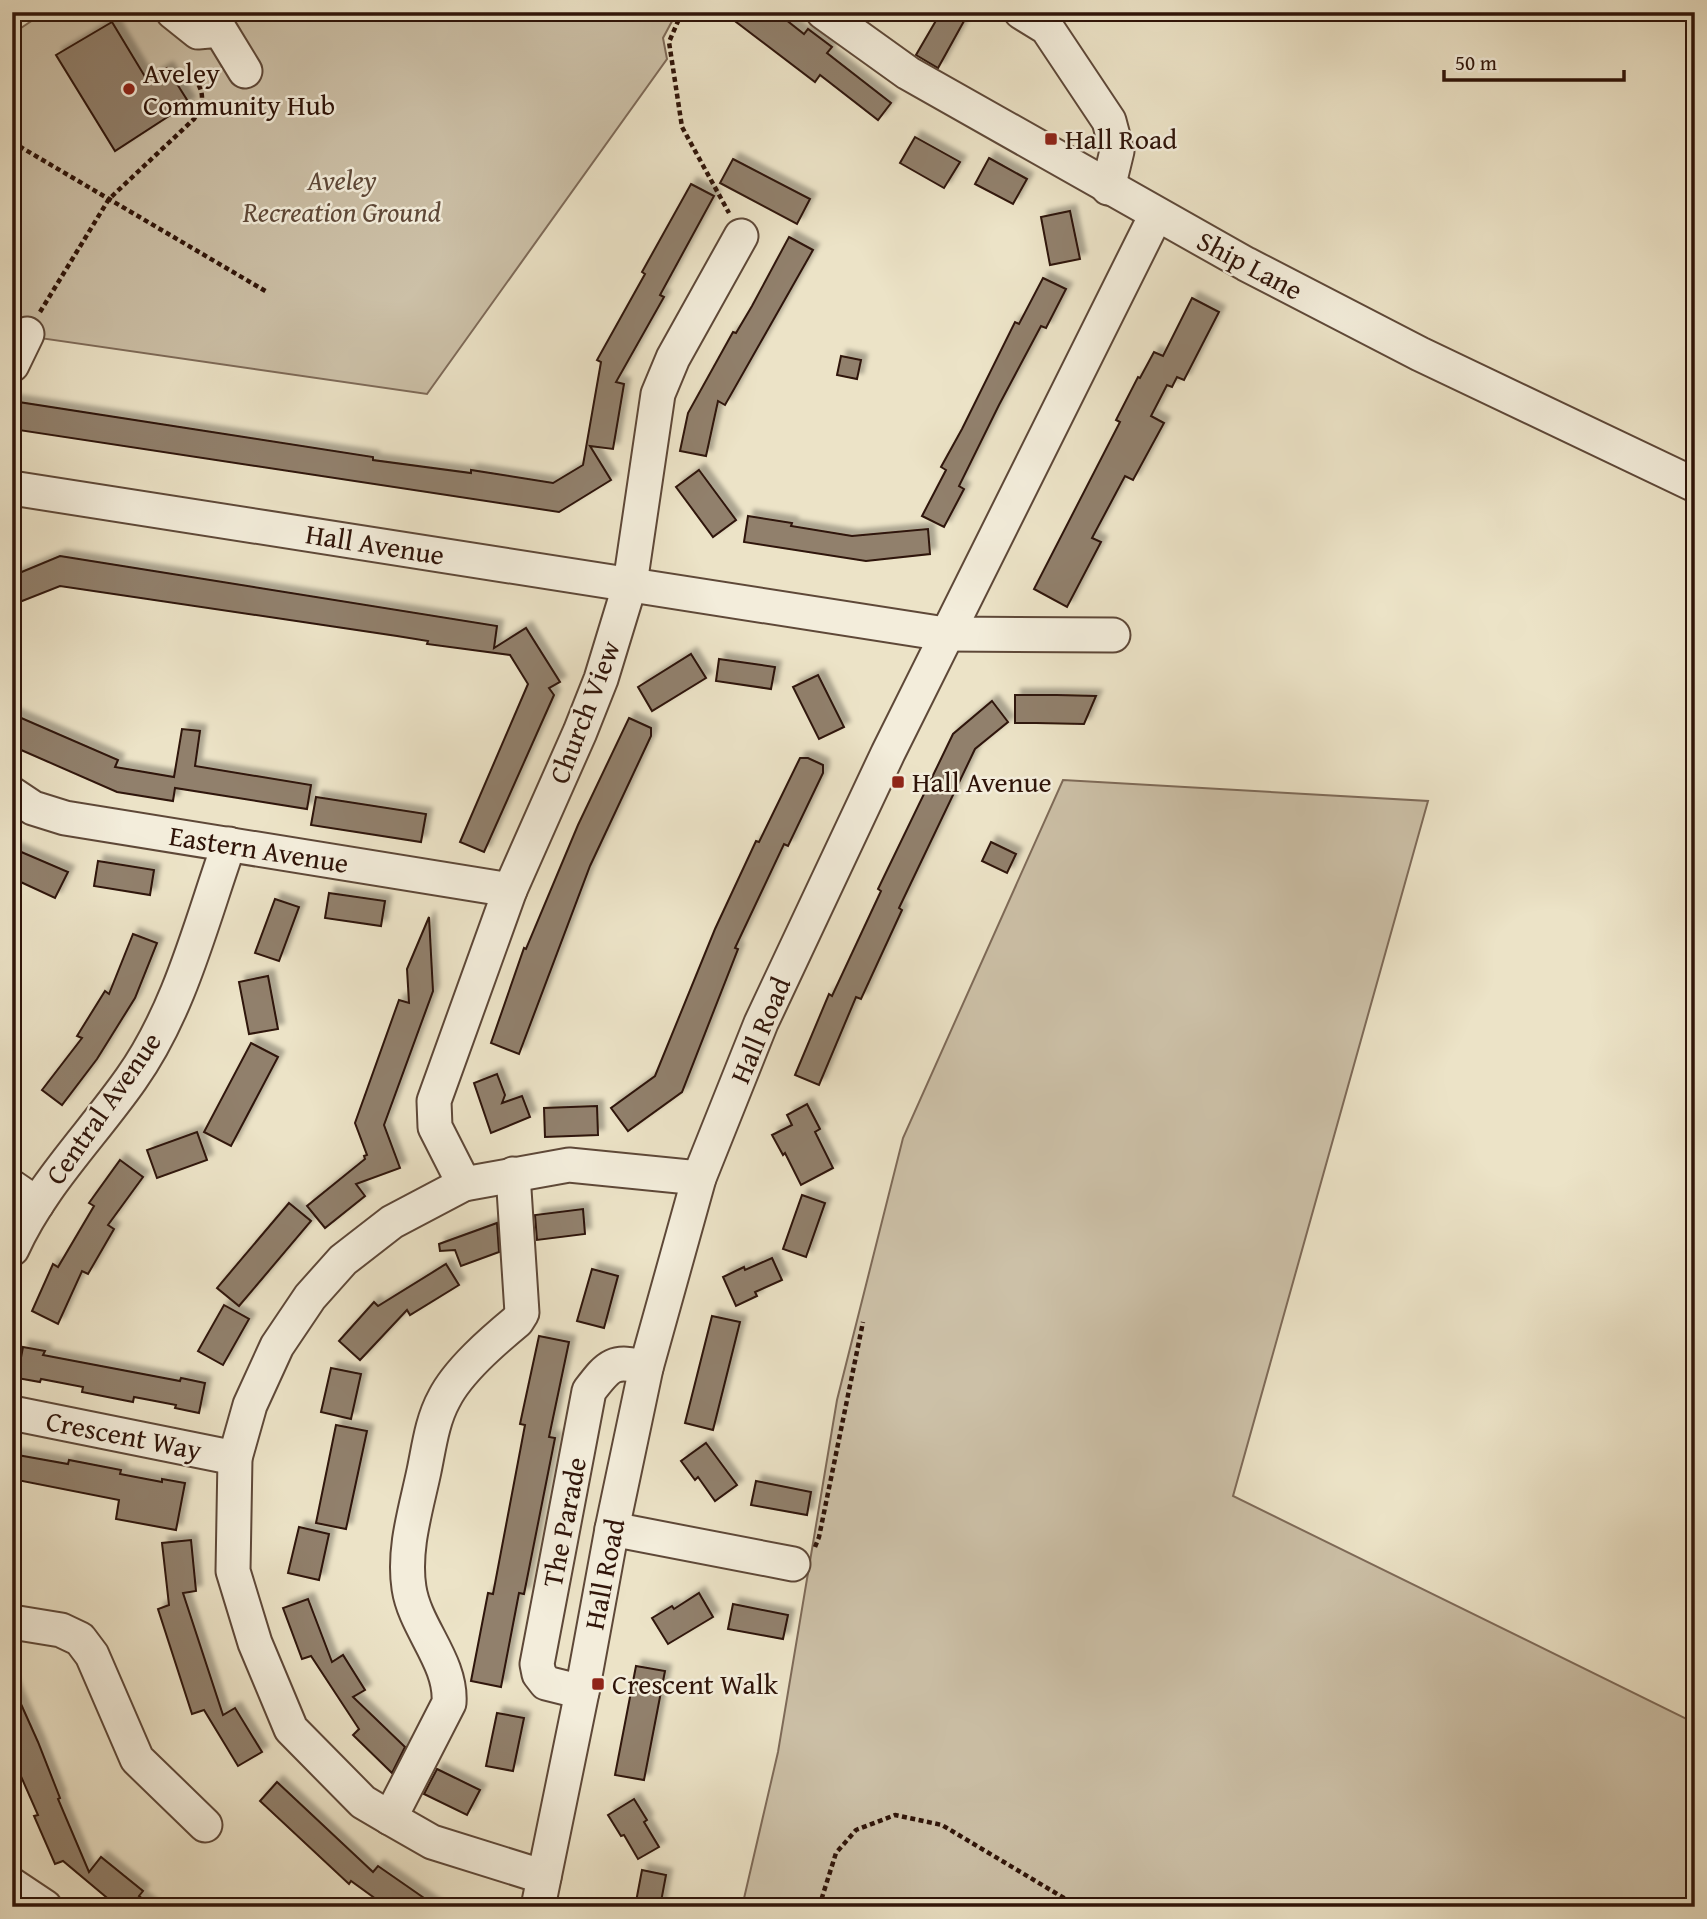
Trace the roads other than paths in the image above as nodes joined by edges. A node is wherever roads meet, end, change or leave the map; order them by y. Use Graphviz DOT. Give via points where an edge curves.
graph roads {
  1 [pos="173,12"];
  2 [pos="823,12"];
  3 [pos="1021,12"];
  4 [pos="245,71"];
  5 [pos="1108,188"];
  6 [pos="1156,215"];
  7 [pos="741,236"];
  8 [pos="27,334"];
  9 [pos="12,365"];
  10 [pos="1695,485"];
  11 [pos="18,497"];
  12 [pos="630,584"];
  13 [pos="945,634"];
  14 [pos="1113,635"];
  15 [pos="12,794"];
  16 [pos="229,844"];
  17 [pos="510,890"];
  18 [pos="513,1174"];
  19 [pos="699,1178"];
  20 [pos="464,1184"];
  21 [pos="24,1196"];
  22 [pos="12,1249"];
  23 [pos="646,1368"];
  24 [pos="12,1413"];
  25 [pos="235,1458"];
  26 [pos="612,1529"];
  27 [pos="793,1564"];
  28 [pos="12,1622"];
  29 [pos="582,1692"];
  30 [pos="390,1818"];
  31 [pos="205,1825"];
  32 [pos="12,1885"];
  33 [pos="541,1892"];
  34 [pos="45,1907"];
  1 -- 4 [label="street" via="198,32 220,30"];
  2 -- 5 [label="street, Ship Lane" via="908,74"];
  3 -- 5 [label="street" via="1046,28 1109,121 1117,151"];
  5 -- 6 [label="street, Ship Lane"];
  6 -- 10 [label="street, Ship Lane" via="1420,354"];
  6 -- 13 [label="street, Hall Road"];
  7 -- 12 [label="street, Church View" via="658,394"];
  8 -- 9 [label="street"];
  11 -- 12 [label="street, Hall Avenue"];
  12 -- 13 [label="street, Hall Avenue"];
  12 -- 17 [label="street, Church View" via="588,711"];
  13 -- 14 [label="street, Hall Avenue"];
  13 -- 19 [label="street, Hall Road" via="761,1023"];
  15 -- 16 [label="street, Eastern Avenue" via="33,808 65,818"];
  16 -- 17 [label="street, Eastern Avenue"];
  16 -- 21 [label="street, Central Avenue" via="156,1038 131,1079 58,1171"];
  17 -- 20 [label="street, Church View" via="434,1101 435,1127"];
  18 -- 19 [label="street" via="569,1165"];
  18 -- 20 [label="street"];
  18 -- 30 [label="street" via="522,1313 444,1398 430,1440 408,1547 409,1588 446,1677 449,1703"];
  19 -- 23 [label="street, Hall Road"];
  20 -- 25 [label="street" via="392,1222 343,1260 310,1297 272,1358 250,1405"];
  21 -- 22 [label="street, Central Avenue"];
  23 -- 26 [label="street, Hall Road"];
  23 -- 29 [label="street, The Parade" via="625,1362 612,1366 589,1391 537,1664 545,1683"];
  24 -- 25 [label="street, Crescent Way"];
  25 -- 30 [label="street" via="233,1571 255,1643 291,1729 363,1802"];
  26 -- 27 [label="street"];
  26 -- 29 [label="street, Hall Road"];
  28 -- 31 [label="street" via="61,1630 80,1639 92,1655 137,1759"];
  29 -- 33 [label="street, Hall Road"];
  30 -- 33 [label="street"];
  32 -- 34 [label="street"];
}
